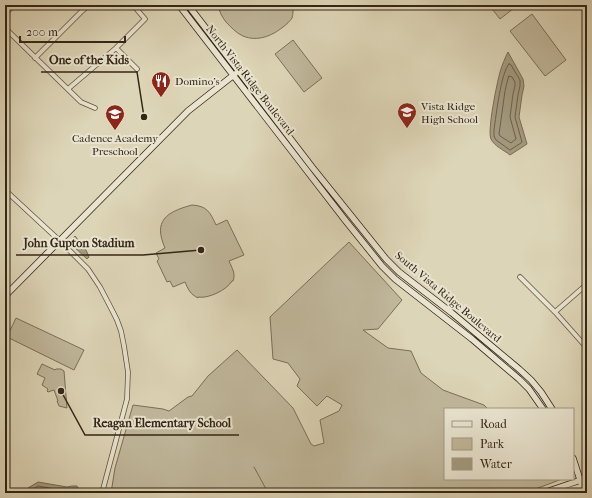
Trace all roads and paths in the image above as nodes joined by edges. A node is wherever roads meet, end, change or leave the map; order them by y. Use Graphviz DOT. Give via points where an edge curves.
graph roads {
  1 [pos="14,5"];
  2 [pos="89,5"];
  3 [pos="133,5"];
  4 [pos="179,5"];
  5 [pos="188,5"];
  6 [pos="5,14"];
  7 [pos="5,28"];
  8 [pos="116,48"];
  9 [pos="35,58"];
  10 [pos="137,69"];
  11 [pos="239,71"];
  12 [pos="234,75"];
  13 [pos="68,89"];
  14 [pos="94,108"];
  15 [pos="292,140"];
  16 [pos="289,148"];
  17 [pos="5,190"];
  18 [pos="60,241"];
  19 [pos="520,277"];
  20 [pos="587,284"];
  21 [pos="5,296"];
  22 [pos="555,312"];
  23 [pos="587,348"];
  24 [pos="542,408"];
  25 [pos="551,408"];
  26 [pos="574,462"];
  27 [pos="587,478"];
  28 [pos="579,483"];
  29 [pos="102,493"];
  30 [pos="543,493"];
  31 [pos="560,493"];
  1 -- 6 [label="street"];
  2 -- 9 [label="street"];
  3 -- 8 [label="street" via="145,19"];
  4 -- 12 [label="street, North Vista Ridge Boulevard"];
  5 -- 11 [label="street, North Vista Ridge Boulevard"];
  7 -- 9 [label="street"];
  8 -- 10 [label="street"];
  8 -- 13 [label="street"];
  9 -- 13 [label="street"];
  11 -- 12 [label="street"];
  11 -- 15 [label="street, North Vista Ridge Boulevard"];
  12 -- 16 [label="street, North Vista Ridge Boulevard"];
  12 -- 18 [label="street" via="188,111"];
  13 -- 14 [label="street" via="81,102"];
  15 -- 25 [label="street, South Vista Ridge Boulevard" via="386,259 519,368 541,392"];
  16 -- 24 [label="street, South Vista Ridge Boulevard" via="382,266 519,379"];
  17 -- 18 [label="street"];
  18 -- 21 [label="street"];
  18 -- 29 [label="street" via="88,269 100,287 117,320 124,346 128,372 127,399"];
  19 -- 22 [label="street"];
  20 -- 22 [label="street"];
  22 -- 23 [label="street"];
  26 -- 28 [label="street"];
  27 -- 28 [label="street"];
  28 -- 30 [label="street"];
  28 -- 31 [label="street"];
}
